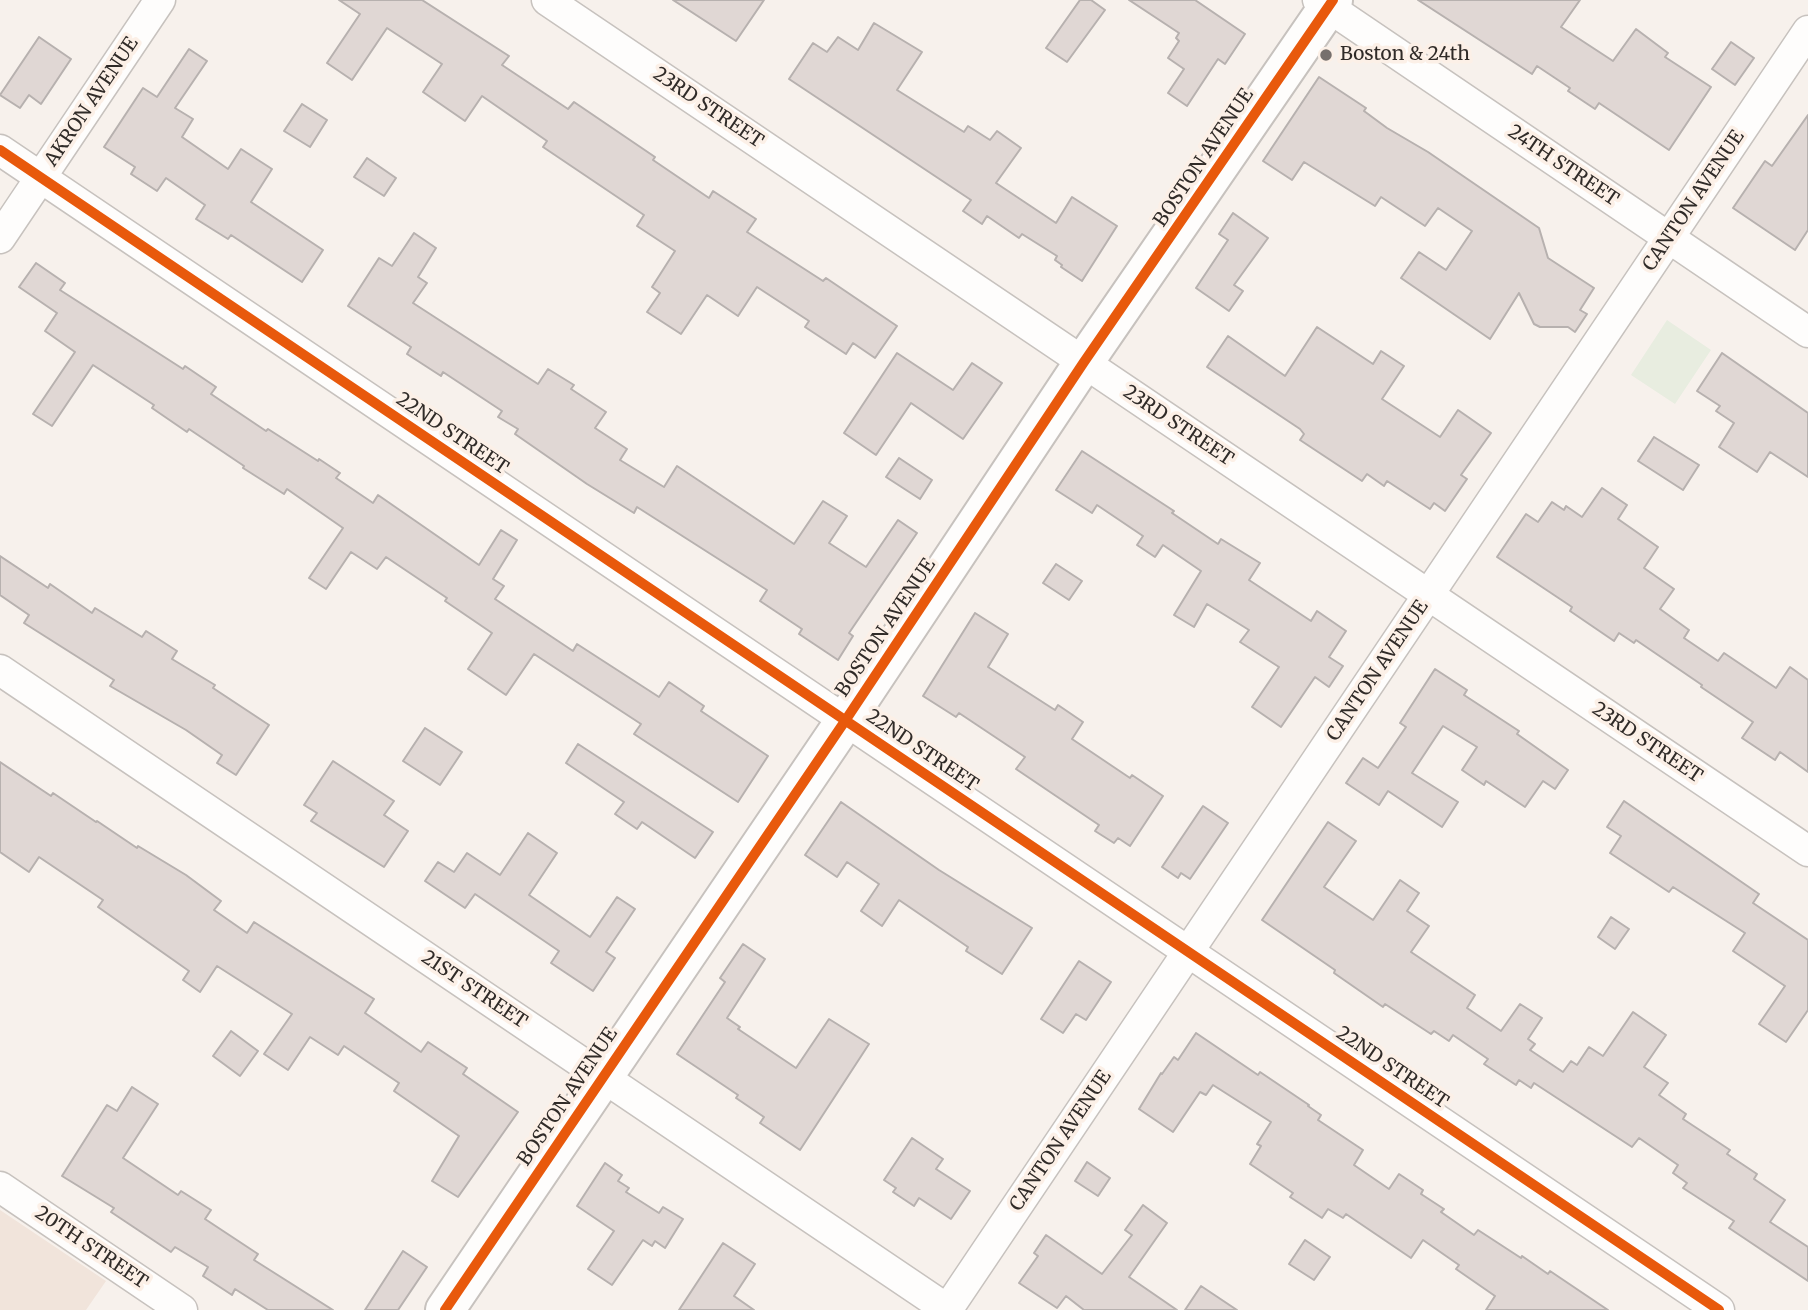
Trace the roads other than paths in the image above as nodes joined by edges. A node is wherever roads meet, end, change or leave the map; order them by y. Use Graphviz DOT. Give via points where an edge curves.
graph roads {
  1 [pos="160,0"];
  2 [pos="547,0"];
  3 [pos="1326,2"];
  4 [pos="1808,32"];
  5 [pos="0,150"];
  6 [pos="40,178"];
  7 [pos="0,238"];
  8 [pos="1669,238"];
  9 [pos="1808,332"];
  10 [pos="1084,362"];
  11 [pos="1429,595"];
  12 [pos="0,670"];
  13 [pos="845,720"];
  14 [pos="1808,851"];
  15 [pos="1188,952"];
  16 [pos="603,1076"];
  17 [pos="0,1187"];
  18 [pos="182,1310"];
  19 [pos="445,1310"];
  20 [pos="948,1310"];
  21 [pos="1719,1310"];
  1 -- 6 [label="street, AKRON AVENUE"];
  2 -- 10 [label="street, 23RD STREET"];
  3 -- 8 [label="street, 24TH STREET"];
  3 -- 10 [label="street, BOSTON AVENUE"];
  4 -- 8 [label="street, CANTON AVENUE"];
  5 -- 6 [label="street, 22ND STREET"];
  6 -- 7 [label="street, AKRON AVENUE"];
  6 -- 13 [label="street, 22ND STREET"];
  8 -- 9 [label="street, 24TH STREET"];
  8 -- 11 [label="street, CANTON AVENUE"];
  10 -- 11 [label="street, 23RD STREET"];
  10 -- 13 [label="street, BOSTON AVENUE"];
  11 -- 14 [label="street, 23RD STREET"];
  11 -- 15 [label="street, CANTON AVENUE"];
  12 -- 16 [label="street, 21ST STREET"];
  13 -- 15 [label="street, 22ND STREET"];
  13 -- 16 [label="street, BOSTON AVENUE"];
  15 -- 20 [label="street, CANTON AVENUE"];
  15 -- 21 [label="street, 22ND STREET"];
  16 -- 19 [label="street, BOSTON AVENUE"];
  16 -- 20 [label="street, 21ST STREET"];
  17 -- 18 [label="street, 20TH STREET"];
}
